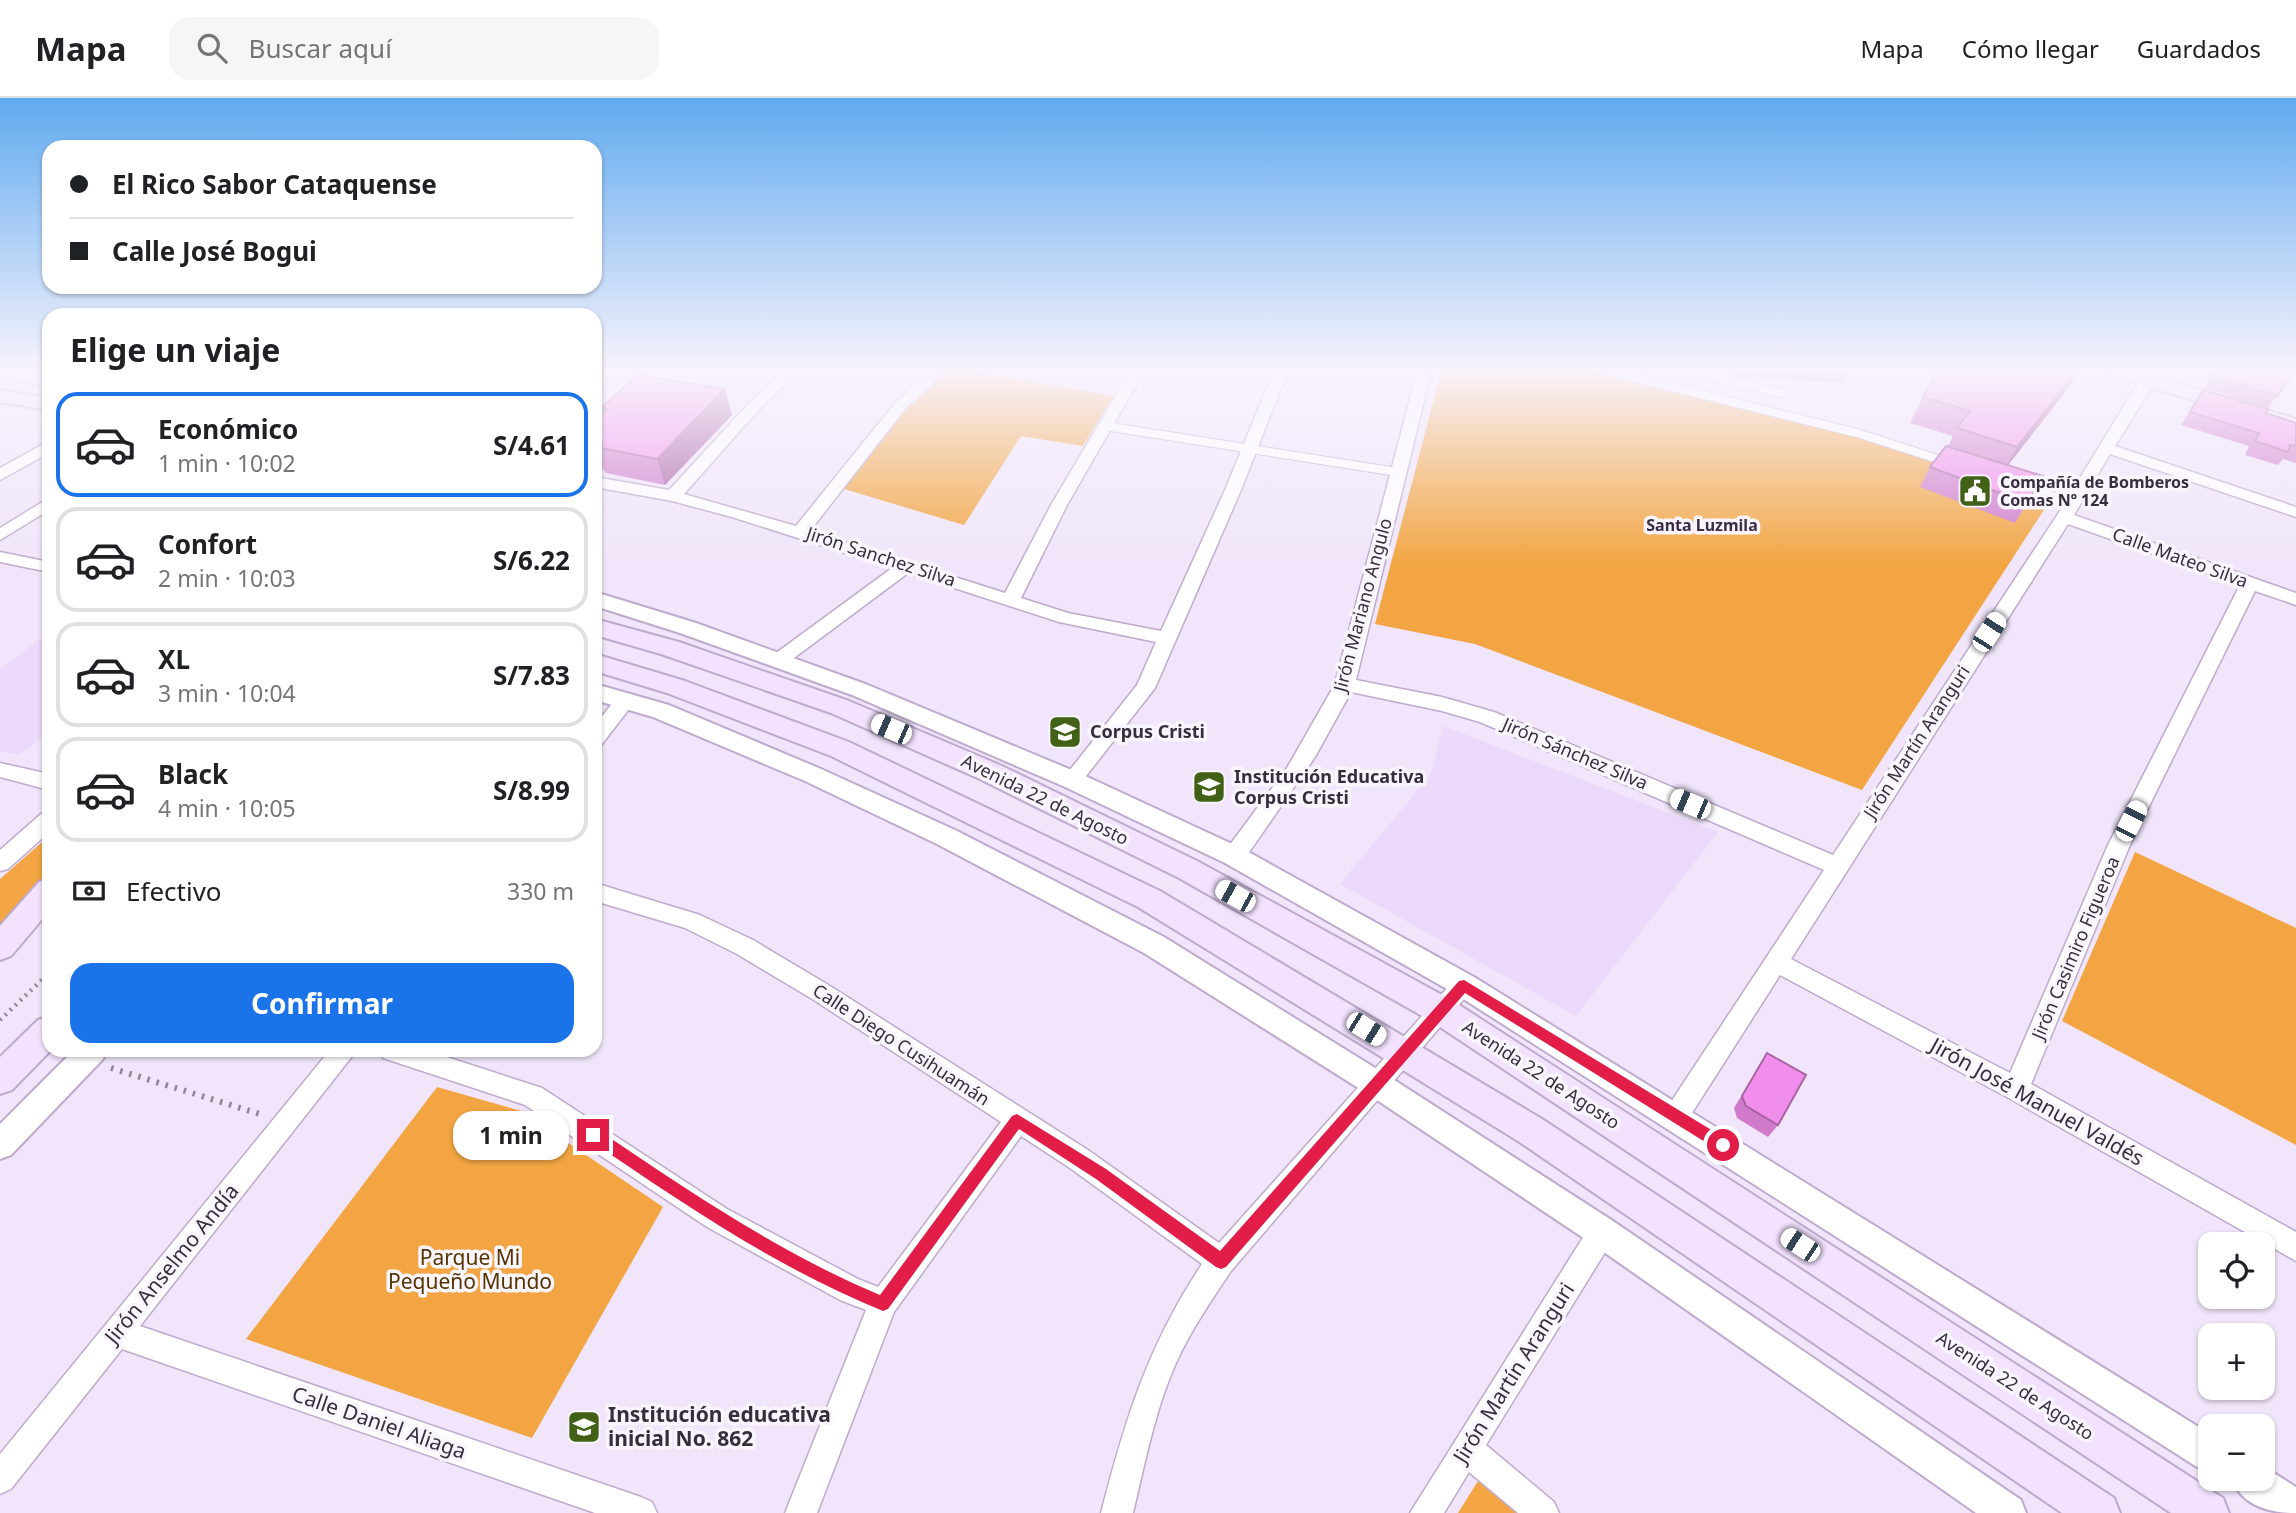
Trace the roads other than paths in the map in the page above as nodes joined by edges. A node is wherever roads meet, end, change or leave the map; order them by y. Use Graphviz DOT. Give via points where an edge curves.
graph roads {
  1 [pos="729,434"];
  2 [pos="878,434"];
  3 [pos="1100,434"];
  4 [pos="1158,434"];
  5 [pos="1256,434"];
  6 [pos="1407,434"];
  7 [pos="1860,434"];
  8 [pos="2115,434"];
  9 [pos="1250,448"];
  10 [pos="2106,448"];
  11 [pos="42,450"];
  12 [pos="1958,465"];
  13 [pos="1397,472"];
  14 [pos="0,475"];
  15 [pos="2008,482"];
  16 [pos="602,483"];
  17 [pos="673,496"];
  18 [pos="42,508"];
  19 [pos="2068,510"];
  20 [pos="2296,512"];
  21 [pos="801,531"];
  22 [pos="0,535"];
  23 [pos="0,557"];
  24 [pos="42,566"];
  25 [pos="907,566"];
  26 [pos="2250,583"];
  27 [pos="1011,599"];
  28 [pos="2296,599"];
  29 [pos="602,601"];
  30 [pos="604,626"];
  31 [pos="1165,638"];
  32 [pos="779,660"];
  33 [pos="602,664"];
  34 [pos="1345,684"];
  35 [pos="602,694"];
  36 [pos="626,700"];
  37 [pos="602,730"];
  38 [pos="0,770"];
  39 [pos="42,780"];
  40 [pos="1072,780"];
  41 [pos="42,826"];
  42 [pos="1234,856"];
  43 [pos="0,863"];
  44 [pos="1837,866"];
  45 [pos="602,894"];
  46 [pos="42,898"];
  47 [pos="42,919"];
  48 [pos="0,947"];
  49 [pos="0,958"];
  50 [pos="1776,962"];
  51 [pos="1464,985"];
  52 [pos="1442,1011"];
  53 [pos="42,1037"];
  54 [pos="1406,1054"];
  55 [pos="86,1057"];
  56 [pos="339,1057"];
  57 [pos="413,1057"];
  58 [pos="0,1079"];
  59 [pos="1378,1085"];
  60 [pos="2016,1089"];
  61 [pos="1676,1116"];
  62 [pos="1017,1121"];
  63 [pos="0,1146"];
  64 [pos="1602,1232"];
  65 [pos="2296,1247"];
  66 [pos="1221,1261"];
  67 [pos="883,1304"];
  68 [pos="117,1333"];
  69 [pos="2198,1446"];
  70 [pos="1466,1449"];
  71 [pos="0,1478"];
  72 [pos="2269,1491"];
  73 [pos="2296,1508"];
  74 [pos="641,1513"];
  75 [pos="800,1513"];
  76 [pos="1117,1513"];
  77 [pos="1426,1513"];
  78 [pos="1543,1513"];
  79 [pos="2008,1513"];
  80 [pos="2099,1513"];
  81 [pos="2208,1513"];
  1 -- 17 [label="street"];
  2 -- 21 [label="street"];
  3 -- 27 [label="street"];
  4 -- 9 [label="lane"];
  5 -- 9 [label="street"];
  6 -- 13 [label="street, Jirón Mariano Angulo"];
  7 -- 12 [label="lane"];
  8 -- 10 [label="street, Jirón Martín Aranguri"];
  9 -- 13 [label="lane"];
  9 -- 31 [label="street"];
  10 -- 19 [label="street, Jirón Martín Aranguri"];
  10 -- 20 [label="street"];
  11 -- 14 [label="street"];
  13 -- 34 [label="street, Jirón Mariano Angulo"];
  15 -- 19 [label="lane"];
  16 -- 17 [label="street, Jirón Sanchez Silva"];
  17 -- 21 [label="street, Jirón Sanchez Silva"];
  18 -- 22 [label="street"];
  19 -- 26 [label="street, Calle Mateo Silva"];
  19 -- 44 [label="street, Jirón Martín Aranguri"];
  21 -- 25 [label="street, Jirón Sanchez Silva"];
  23 -- 24 [label="street"];
  25 -- 27 [label="street, Jirón Sanchez Silva"];
  25 -- 32 [label="street"];
  26 -- 28 [label="street, Calle Mateo Silva"];
  26 -- 60 [label="street, Jirón Casimiro Figueroa" via="2119,845"];
  27 -- 31 [label="street, Jirón Sanchez Silva" via="1065,618"];
  29 -- 32 [label="street, Avenida 22 de Agosto"];
  30 -- 52 [label="main road, Avenida 22 de Agosto" via="840,707 992,773 1189,870"];
  31 -- 40 [label="street" via="1145,688"];
  32 -- 40 [label="street, Avenida 22 de Agosto"];
  33 -- 54 [label="main road" via="676,687 852,755 1149,899"];
  34 -- 42 [label="street, Jirón Mariano Angulo" via="1296,773"];
  34 -- 44 [label="street, Jirón Sánchez Silva" via="1487,717"];
  35 -- 36 [label="street"];
  36 -- 37 [label="street"];
  36 -- 59 [label="street" via="813,775 1035,881 1154,945"];
  38 -- 39 [label="street"];
  40 -- 42 [label="street, Avenida 22 de Agosto"];
  41 -- 43 [label="street"];
  42 -- 51 [label="street, Avenida 22 de Agosto"];
  44 -- 50 [label="street, Jirón Martín Aranguri"];
  45 -- 62 [label="street, Calle Diego Cusihuamán" via="692,921 745,947"];
  46 -- 48 [label="main road"];
  47 -- 49 [label="main road"];
  50 -- 60 [label="street, Jirón José Manuel Valdés"];
  50 -- 61 [label="street, Jirón Martín Aranguri"];
  51 -- 52 [label="street"];
  51 -- 61 [label="street, Avenida 22 de Agosto"];
  52 -- 54 [label="street"];
  52 -- 81 [label="main road, Avenida 22 de Agosto"];
  53 -- 58 [label="main road"];
  54 -- 59 [label="street"];
  54 -- 80 [label="main road" via="1530,1130"];
  55 -- 63 [label="street"];
  56 -- 68 [label="street, Jirón Anselmo Andía"];
  57 -- 67 [label="street" via="533,1096 717,1218"];
  59 -- 64 [label="street"];
  59 -- 66 [label="street"];
  60 -- 65 [label="street, Jirón José Manuel Valdés"];
  61 -- 69 [label="street, Avenida 22 de Agosto"];
  62 -- 66 [label="street, Calle Diego Cusihuamán" via="1101,1174"];
  62 -- 67 [label="street"];
  64 -- 70 [label="street, Jirón Martín Aranguri"];
  64 -- 79 [label="street"];
  66 -- 76 [label="street" via="1185,1316 1158,1372"];
  67 -- 75 [label="street"];
  68 -- 71 [label="street, Jirón Anselmo Andía"];
  68 -- 74 [label="street, Calle Daniel Aliaga"];
  70 -- 77 [label="street, Jirón Martín Aranguri"];
  70 -- 78 [label="street"];
  72 -- 73 [label="street"];
}
